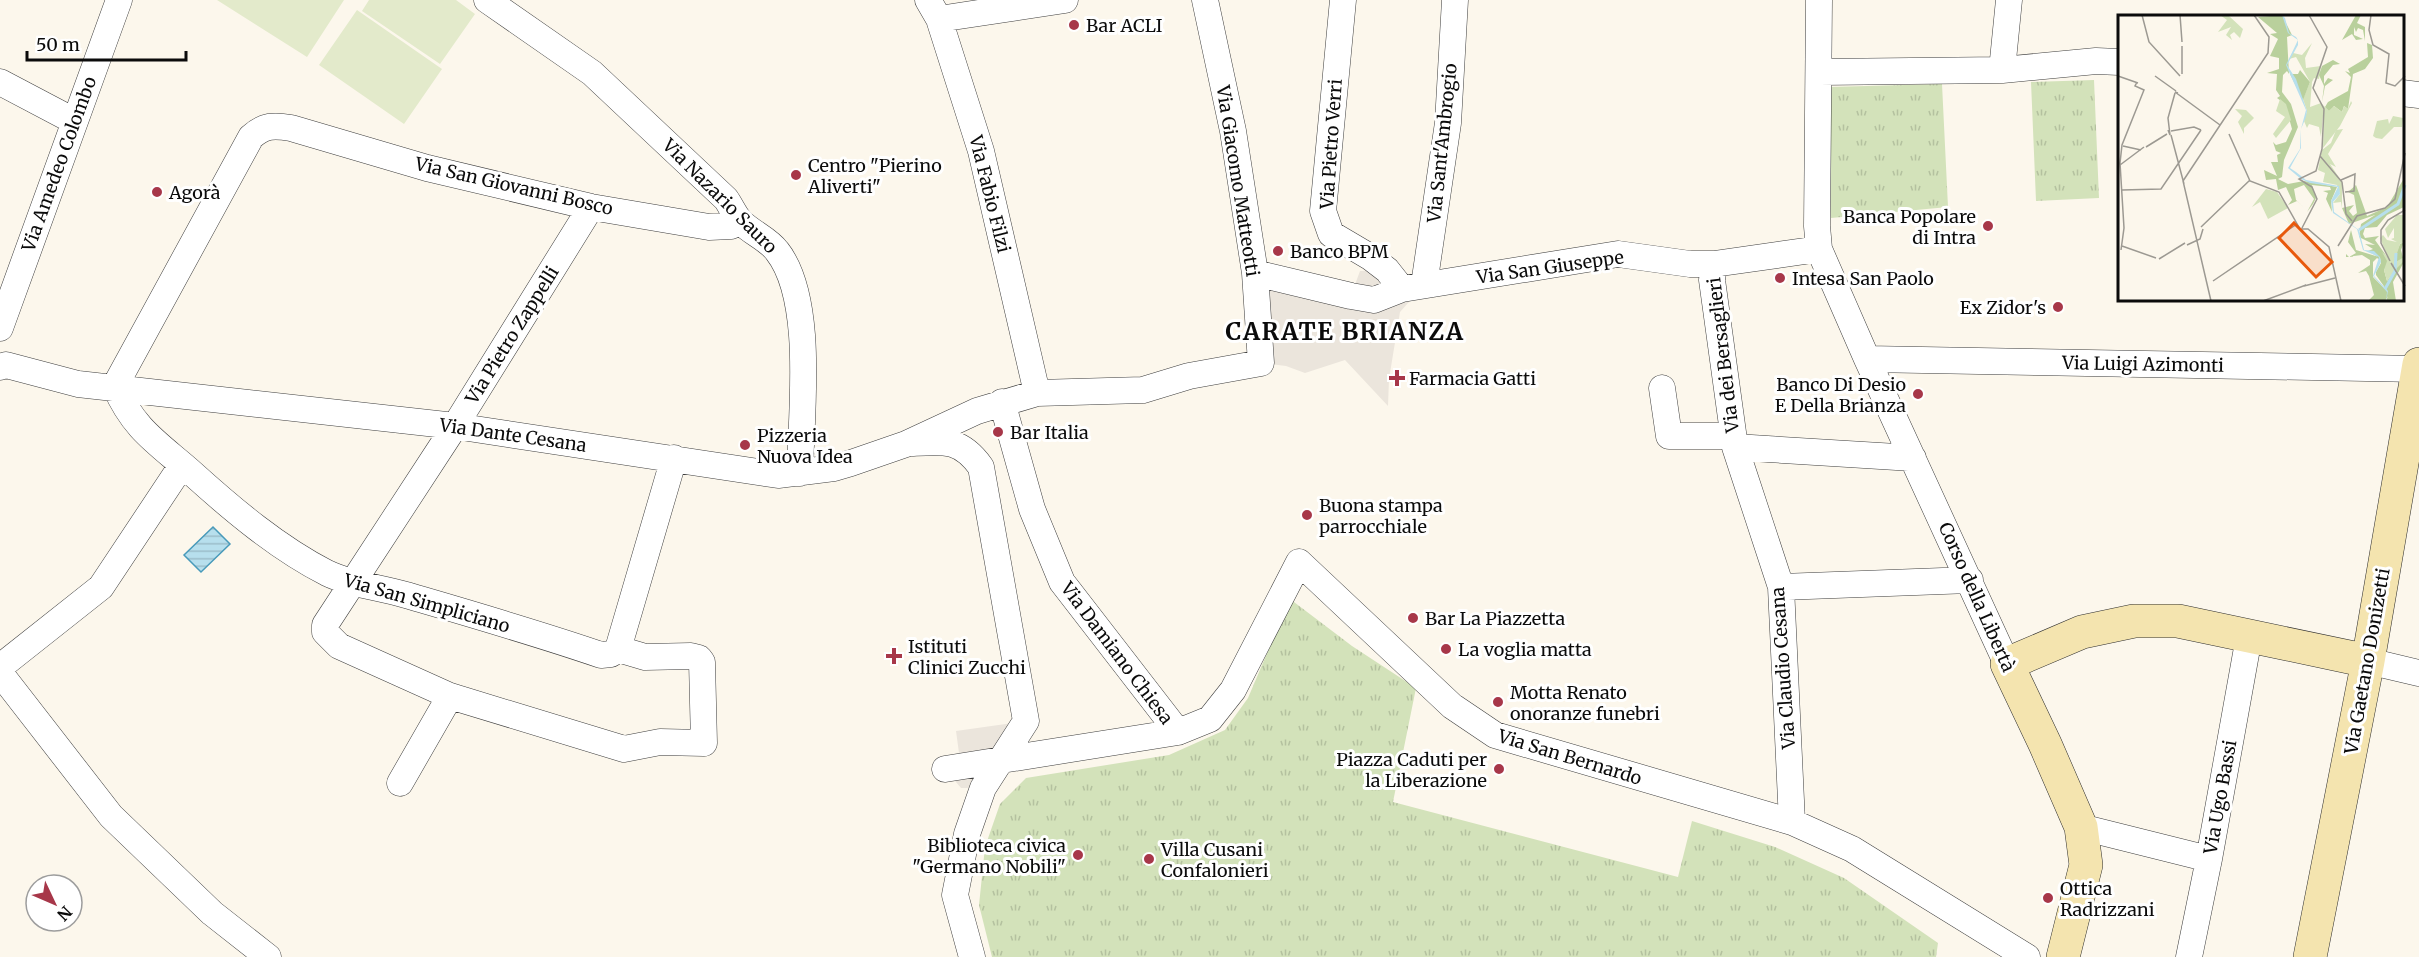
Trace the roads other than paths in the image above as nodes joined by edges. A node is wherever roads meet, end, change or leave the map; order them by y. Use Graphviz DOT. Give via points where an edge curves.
graph roads {
  1 [pos="119,0"];
  2 [pos="487,0"];
  3 [pos="1065,0"];
  4 [pos="1205,0"];
  5 [pos="1343,0"];
  6 [pos="1455,0"];
  7 [pos="1819,0"];
  8 [pos="2009,0"];
  9 [pos="933,10"];
  10 [pos="2118,62"];
  11 [pos="2002,70"];
  12 [pos="1820,72"];
  13 [pos="0,82"];
  14 [pos="2404,93"];
  15 [pos="2419,95"];
  16 [pos="74,121"];
  17 [pos="591,207"];
  18 [pos="741,222"];
  19 [pos="1819,249"];
  20 [pos="1714,264"];
  21 [pos="1255,273"];
  22 [pos="1413,287"];
  23 [pos="0,328"];
  24 [pos="2,358"];
  25 [pos="1866,359"];
  26 [pos="1261,363"];
  27 [pos="2419,364"];
  28 [pos="2419,368"];
  29 [pos="115,386"];
  30 [pos="1662,388"];
  31 [pos="1037,393"];
  32 [pos="1002,402"];
  33 [pos="977,411"];
  34 [pos="455,426"];
  35 [pos="1734,442"];
  36 [pos="906,444"];
  37 [pos="960,445"];
  38 [pos="674,458"];
  39 [pos="1913,458"];
  40 [pos="182,465"];
  41 [pos="800,473"];
  42 [pos="1970,580"];
  43 [pos="353,584"];
  44 [pos="1781,587"];
  45 [pos="2249,637"];
  46 [pos="618,649"];
  47 [pos="2368,661"];
  48 [pos="2007,664"];
  49 [pos="0,667"];
  50 [pos="0,673"];
  51 [pos="2419,673"];
  52 [pos="450,696"];
  53 [pos="1178,732"];
  54 [pos="1003,760"];
  55 [pos="945,769"];
  56 [pos="400,783"];
  57 [pos="1792,822"];
  58 [pos="2081,827"];
  59 [pos="2209,859"];
  60 [pos="2066,956"];
  61 [pos="268,957"];
  62 [pos="972,957"];
  63 [pos="2027,957"];
  64 [pos="2189,957"];
  65 [pos="2310,957"];
  1 -- 16 [label="street, Via Amedeo Colombo"];
  2 -- 18 [label="street, Via Nazario Sauro" via="592,73 726,200"];
  3 -- 9 [label="street"];
  4 -- 21 [label="street, Via Giacomo Matteotti" via="1233,131"];
  5 -- 22 [label="street, Via Pietro Verri" via="1323,211 1331,234"];
  6 -- 22 [label="street, Via Sant'Ambrogio" via="1448,123"];
  7 -- 12 [label="street, Corso della Libertà"];
  8 -- 11 [label="street"];
  9 -- 31 [label="street, Via Fabio Filzi" via="981,151"];
  10 -- 11 [label="street"];
  11 -- 12 [label="street"];
  12 -- 19 [label="street, Corso della Libertà"];
  13 -- 16 [label="street"];
  14 -- 15 [label="street"];
  16 -- 23 [label="street, Via Amedeo Colombo"];
  17 -- 18 [label="street, Via San Giovanni Bosco" via="709,227"];
  17 -- 29 [label="street, Via San Giovanni Bosco" via="427,168 291,128 273,125 260,129 251,136"];
  17 -- 34 [label="street, Via Pietro Zappelli"];
  18 -- 41 [label="street, Via Nazario Sauro" via="777,250 791,274 799,302"];
  19 -- 20 [label="street, Via San Giuseppe"];
  19 -- 25 [label="street, Corso della Libertà"];
  20 -- 22 [label="street, Via San Giuseppe" via="1618,254"];
  20 -- 35 [label="street, Via dei Bersaglieri" via="1712,280"];
  21 -- 22 [label="street, Via San Giuseppe" via="1374,300"];
  21 -- 26 [label="street, Via Giacomo Matteotti"];
  24 -- 29 [label="street, Via Dante Cesana" via="78,384"];
  25 -- 28 [label="street, Via Luigi Azimonti"];
  25 -- 39 [label="street, Corso della Libertà"];
  26 -- 31 [label="street, Via Dante Cesana" via="1189,376 1143,390"];
  27 -- 28 [label="street, Via Gaetano Donizetti"];
  28 -- 47 [label="street, Via Gaetano Donizetti"];
  29 -- 34 [label="street, Via Dante Cesana"];
  29 -- 40 [label="street, Via San Simpliciano" via="126,411 144,433"];
  30 -- 35 [label="street" via="1669,436"];
  31 -- 32 [label="street, Via Dante Cesana"];
  32 -- 33 [label="street, Via Dante Cesana"];
  32 -- 53 [label="street, Via Damiano Chiesa" via="1032,509 1062,582"];
  33 -- 36 [label="street, Via Dante Cesana"];
  33 -- 37 [label="street"];
  34 -- 38 [label="street, Via Dante Cesana"];
  34 -- 43 [label="street, Via Pietro Zappelli"];
  35 -- 39 [label="street"];
  35 -- 44 [label="street, Via Claudio Cesana"];
  36 -- 37 [label="street, Via Dante Cesana"];
  36 -- 41 [label="street, Via Dante Cesana" via="834,468"];
  37 -- 54 [label="street" via="981,467 985,480 1026,721"];
  38 -- 41 [label="street, Via Dante Cesana" via="756,473"];
  38 -- 46 [label="street"];
  39 -- 42 [label="street, Corso della Libertà"];
  40 -- 43 [label="street, Via San Simpliciano" via="298,557"];
  40 -- 49 [label="street" via="101,587"];
  42 -- 44 [label="street"];
  42 -- 48 [label="street, Corso della Libertà"];
  43 -- 46 [label="street, Via San Simpliciano" via="409,596 602,655"];
  43 -- 52 [label="street, Via Pietro Zappelli" via="326,625 328,638"];
  44 -- 57 [label="street, Via Claudio Cesana"];
  45 -- 47 [label="street"];
  45 -- 48 [label="street" via="2178,621 2134,621 2082,632"];
  45 -- 59 [label="street, Via Ugo Bassi"];
  46 -- 52 [label="street, Via San Simpliciano" via="645,657 699,658 704,744 660,742 624,750"];
  47 -- 51 [label="street"];
  47 -- 65 [label="street, Via Gaetano Donizetti"];
  48 -- 58 [label="street, Corso della Libertà"];
  50 -- 61 [label="street" via="111,816 212,913"];
  52 -- 56 [label="street"];
  53 -- 54 [label="street"];
  53 -- 57 [label="street, Via San Bernardo" via="1210,719 1233,690 1299,562 1452,706 1495,735"];
  54 -- 55 [label="street"];
  54 -- 62 [label="street" via="983,788 976,806 955,895"];
  57 -- 63 [label="street, Via San Bernardo" via="1852,849"];
  58 -- 59 [label="street"];
  58 -- 60 [label="street, Corso della Libertà" via="2086,865"];
  59 -- 64 [label="street, Via Ugo Bassi"];
}
